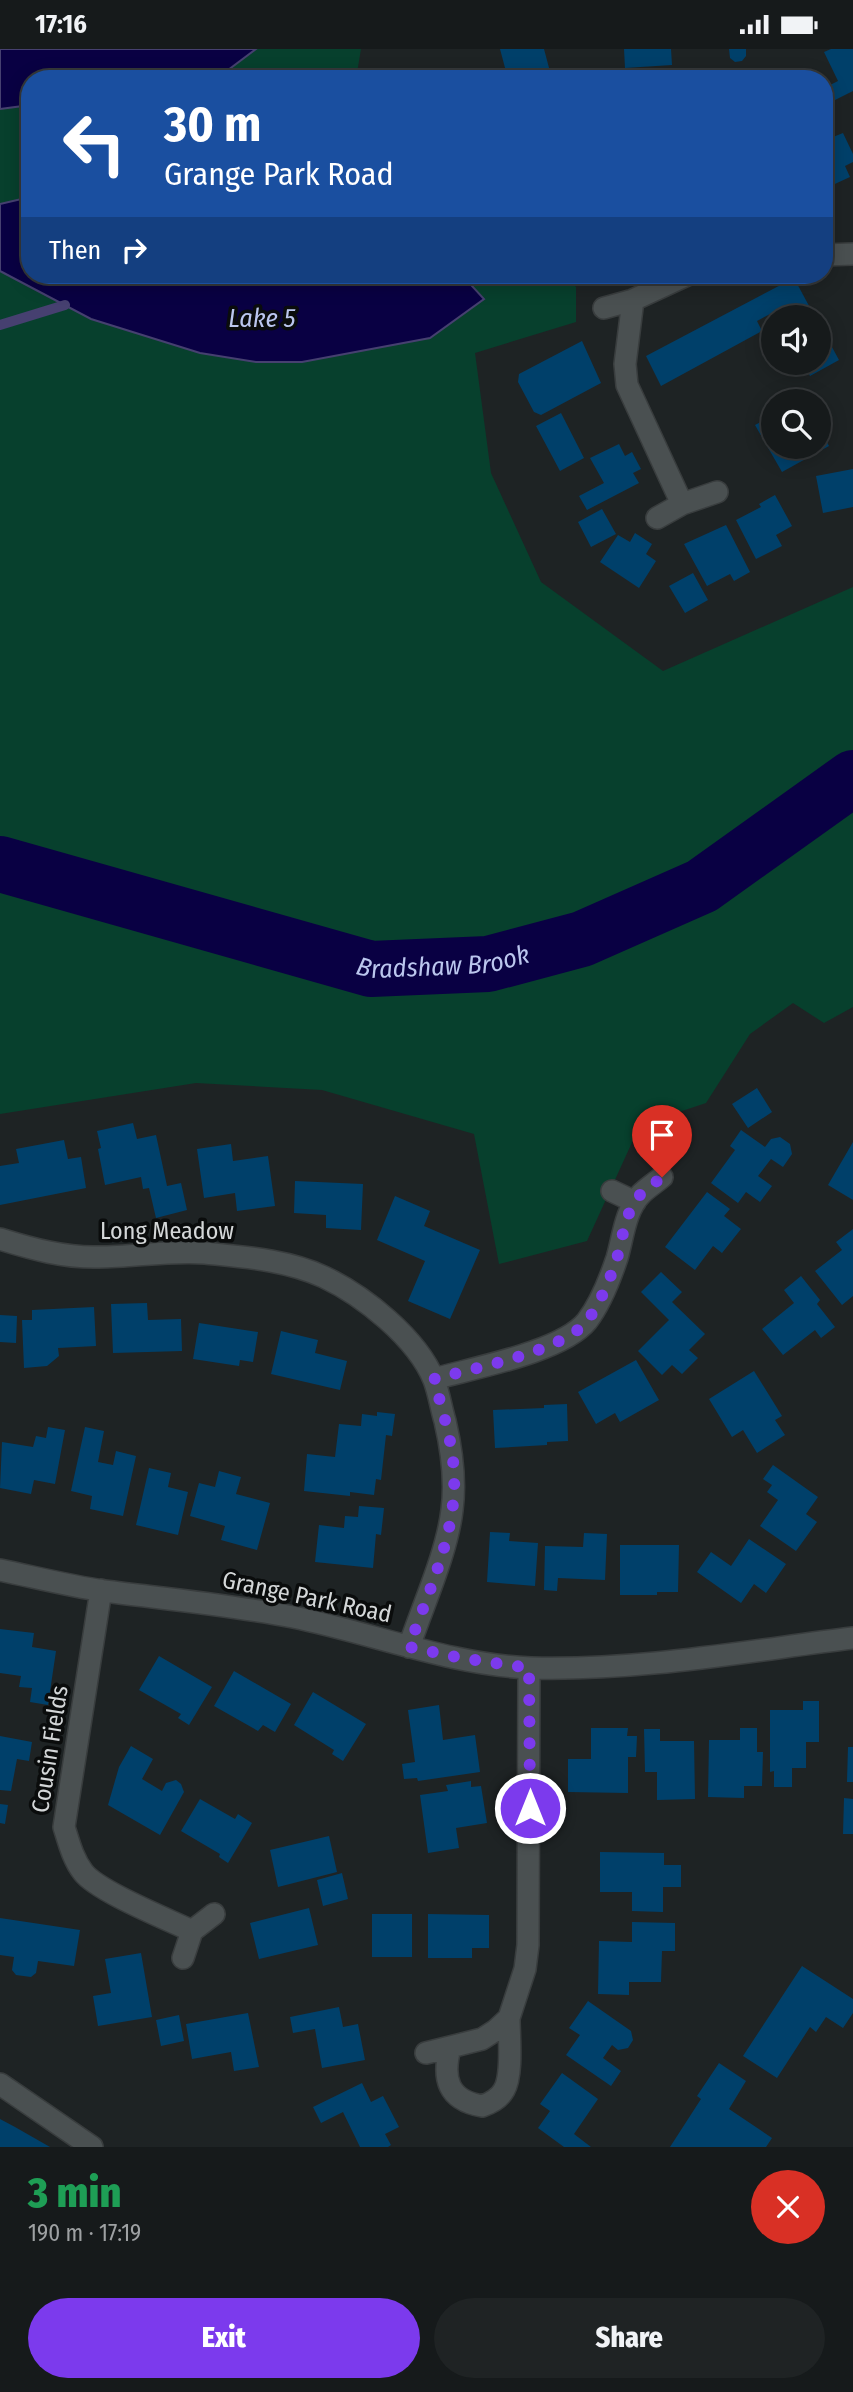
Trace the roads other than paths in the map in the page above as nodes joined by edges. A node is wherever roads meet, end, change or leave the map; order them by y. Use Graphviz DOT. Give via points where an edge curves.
graph roads {
  1 [pos="853,254"];
  2 [pos="833,255"];
  3 [pos="668,284"];
  4 [pos="634,300"];
  5 [pos="604,308"];
  6 [pos="717,492"];
  7 [pos="682,504"];
  8 [pos="657,519"];
  9 [pos="662,1177"];
  10 [pos="612,1191"];
  11 [pos="635,1202"];
  12 [pos="0,1239"];
  13 [pos="434,1379"];
  14 [pos="0,1570"];
  15 [pos="101,1590"];
  16 [pos="853,1638"];
  17 [pos="409,1647"];
  18 [pos="529,1668"];
  19 [pos="215,1914"];
  20 [pos="192,1931"];
  21 [pos="183,1958"];
  22 [pos="509,2018"];
  23 [pos="450,2048"];
  24 [pos="426,2053"];
  25 [pos="0,2084"];
  26 [pos="92,2147"];
  1 -- 2 [label="street"];
  3 -- 4 [label="street"];
  4 -- 5 [label="street"];
  4 -- 7 [label="street" via="626,385"];
  6 -- 7 [label="street"];
  7 -- 8 [label="street"];
  9 -- 11 [label="street"];
  10 -- 11 [label="street"];
  11 -- 13 [label="street" via="616,1260 586,1322 565,1339 540,1349"];
  12 -- 13 [label="street, Long Meadow" via="55,1254 200,1253 250,1258 311,1272 381,1313 411,1343"];
  13 -- 17 [label="street, Long Meadow" via="454,1474 452,1512"];
  14 -- 15 [label="street, Grange Park Road"];
  15 -- 17 [label="street, Grange Park Road" via="271,1613"];
  15 -- 20 [label="street, Cousin Fields" via="64,1827 84,1873 101,1887"];
  16 -- 18 [label="street, Grange Park Road" via="655,1663"];
  17 -- 18 [label="street, Grange Park Road"];
  18 -- 22 [label="street" via="528,1945"];
  19 -- 20 [label="street"];
  20 -- 21 [label="street"];
  22 -- 23 [label="street" via="482,2039"];
  22 -- 23 [label="street" via="507,2080 495,2101 482,2106 458,2098 446,2075"];
  23 -- 24 [label="street"];
  25 -- 26 [label="street"];
}
